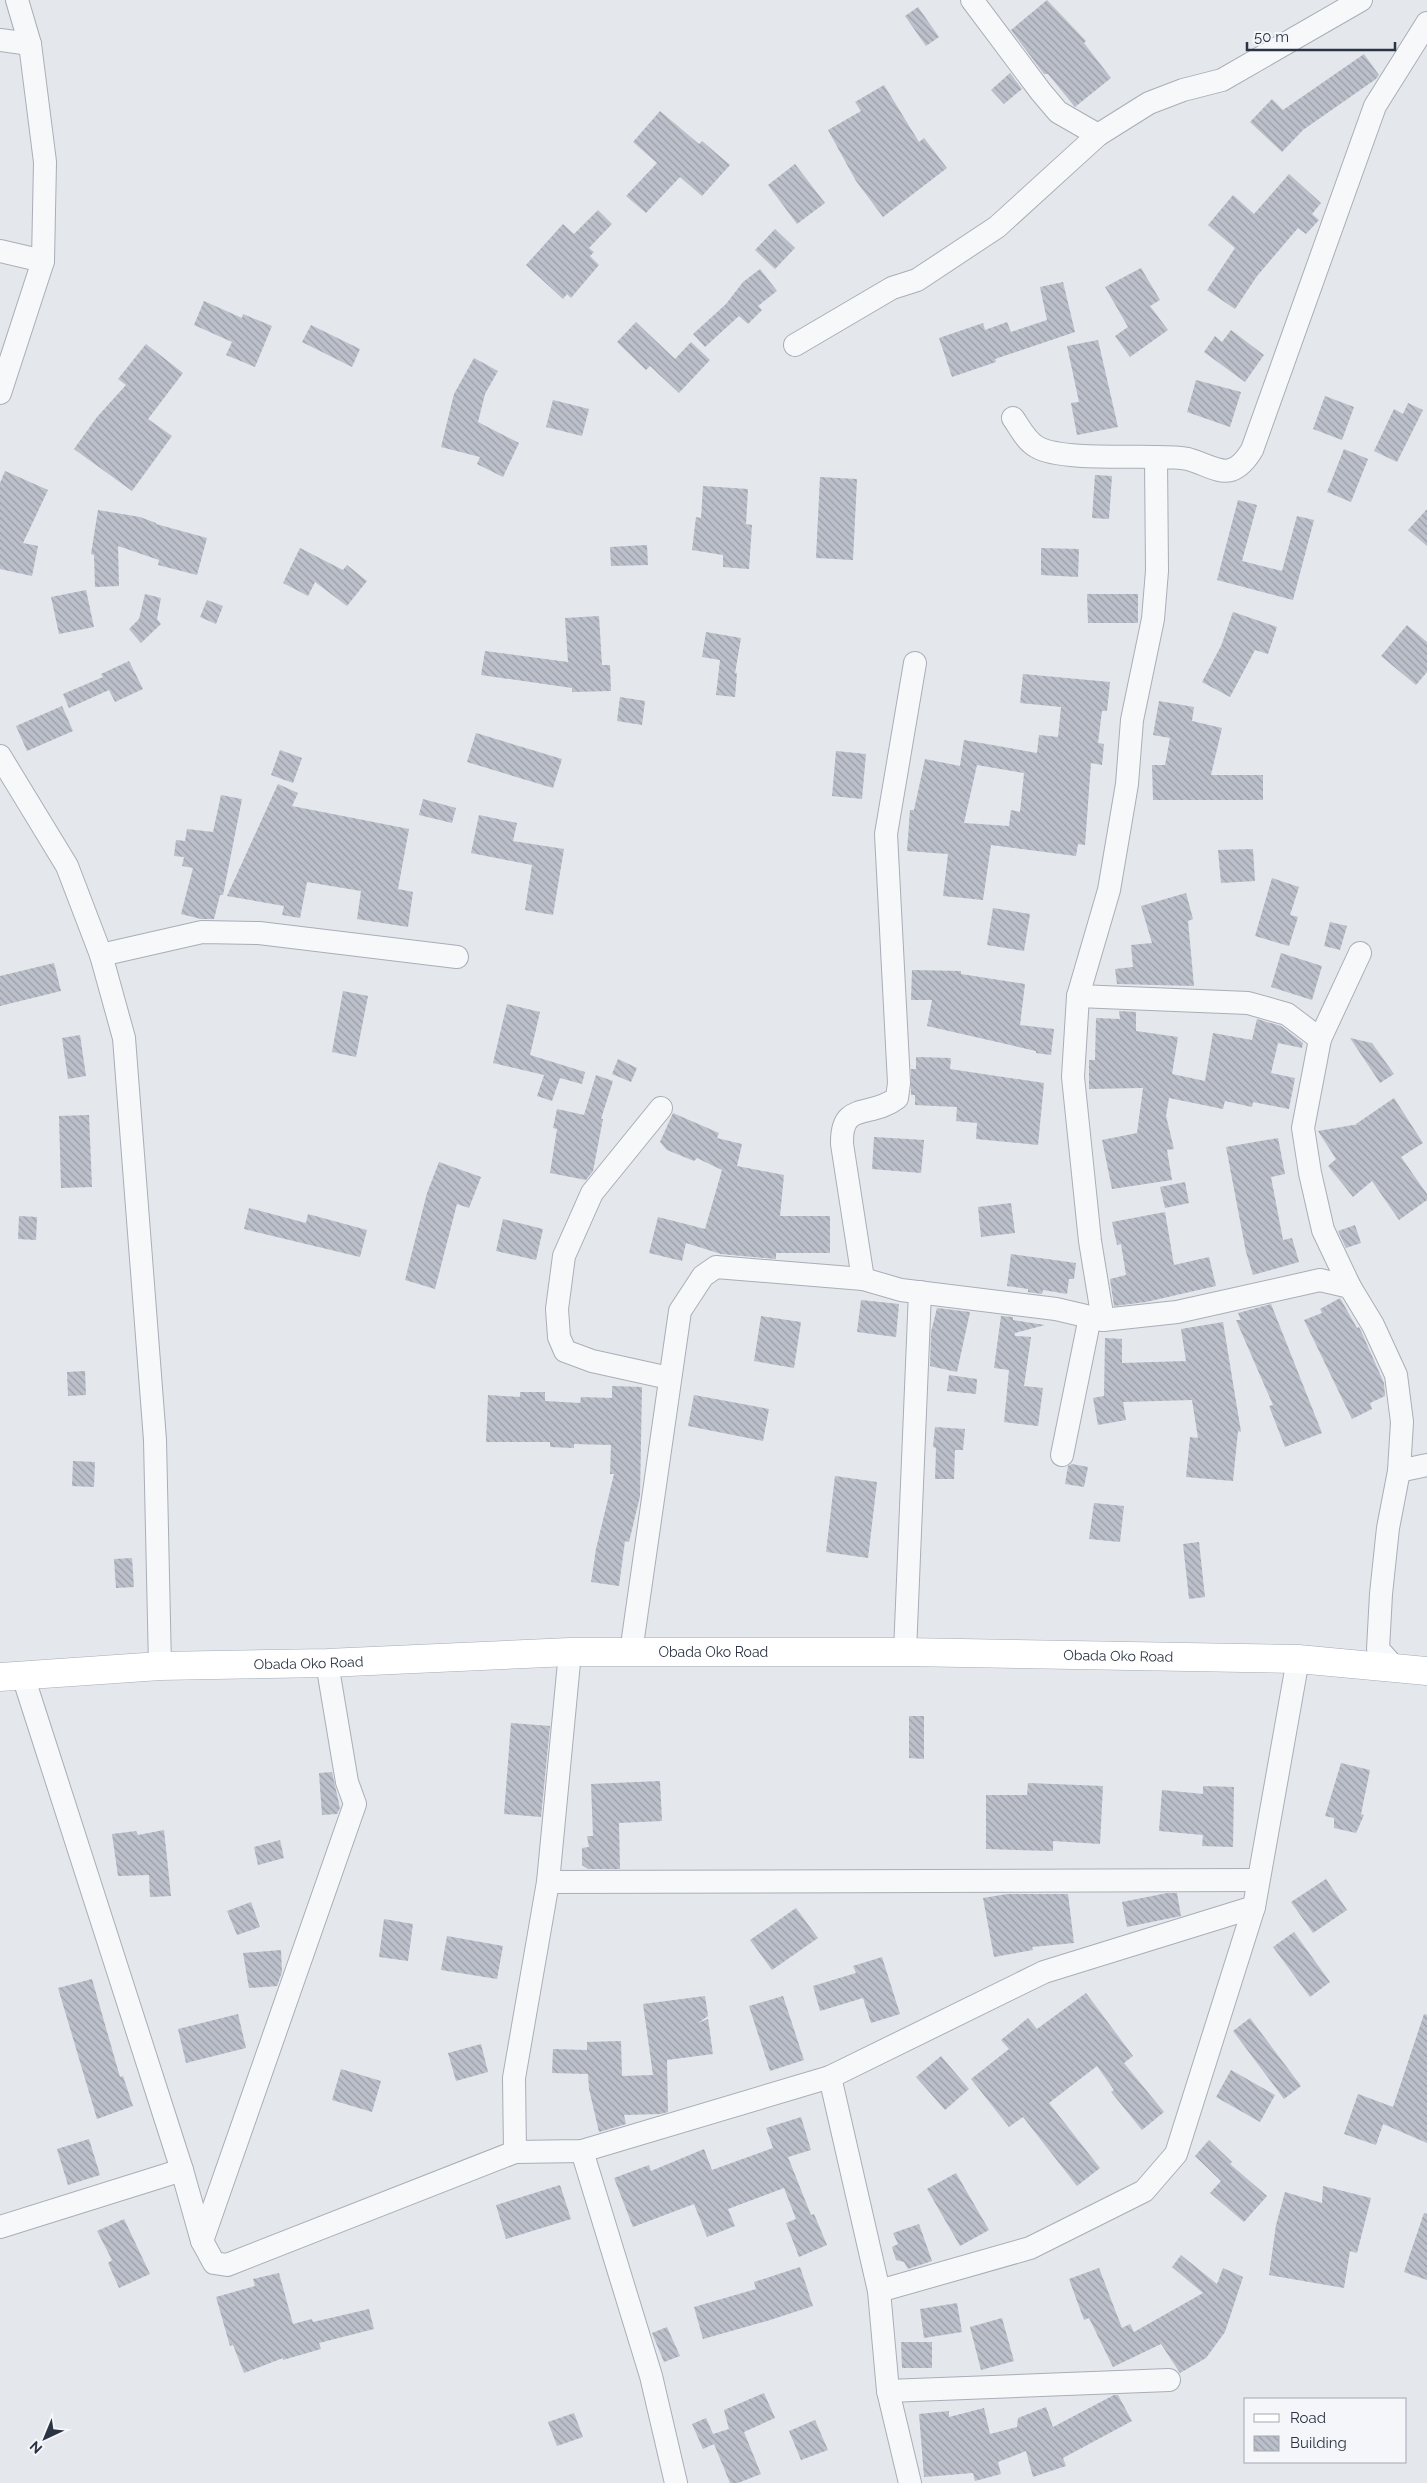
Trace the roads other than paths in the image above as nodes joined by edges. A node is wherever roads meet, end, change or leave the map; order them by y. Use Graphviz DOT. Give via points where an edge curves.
graph roads {
  1 [pos="17,0"];
  2 [pos="972,0"];
  3 [pos="1361,0"];
  4 [pos="1427,23"];
  5 [pos="0,40"];
  6 [pos="30,44"];
  7 [pos="1098,135"];
  8 [pos="0,251"];
  9 [pos="43,261"];
  10 [pos="795,346"];
  11 [pos="0,393"];
  12 [pos="1013,418"];
  13 [pos="1156,457"];
  14 [pos="915,664"];
  15 [pos="0,756"];
  16 [pos="1360,953"];
  17 [pos="100,955"];
  18 [pos="457,957"];
  19 [pos="1078,996"];
  20 [pos="1320,1039"];
  21 [pos="661,1108"];
  22 [pos="863,1279"];
  23 [pos="1350,1287"];
  24 [pos="920,1292"];
  25 [pos="1097,1318"];
  26 [pos="669,1378"];
  27 [pos="1062,1455"];
  28 [pos="1427,1465"];
  29 [pos="1399,1471"];
  30 [pos="570,1652"];
  31 [pos="631,1652"];
  32 [pos="905,1652"];
  33 [pos="1298,1659"];
  34 [pos="327,1663"];
  35 [pos="160,1666"];
  36 [pos="1395,1668"];
  37 [pos="1427,1671"];
  38 [pos="12,1676"];
  39 [pos="1258,1880"];
  40 [pos="548,1882"];
  41 [pos="1254,1906"];
  42 [pos="830,2077"];
  43 [pos="582,2151"];
  44 [pos="515,2152"];
  45 [pos="182,2170"];
  46 [pos="0,2227"];
  47 [pos="202,2241"];
  48 [pos="879,2290"];
  49 [pos="1169,2380"];
  50 [pos="888,2391"];
  51 [pos="676,2483"];
  52 [pos="910,2483"];
  1 -- 6 [label="street"];
  2 -- 7 [label="street" via="1058,112"];
  3 -- 7 [label="street" via="1222,80 1149,103"];
  4 -- 13 [label="street" via="1375,106 1252,450 1244,463 1235,470 1218,470 1186,459"];
  5 -- 6 [label="street"];
  6 -- 9 [label="street" via="46,162"];
  7 -- 10 [label="street" via="997,227 917,280 892,288"];
  8 -- 9 [label="street"];
  9 -- 11 [label="street"];
  12 -- 13 [label="street" via="1029,441 1050,452"];
  13 -- 19 [label="street" via="1157,571 1153,619 1132,720 1127,784 1109,890"];
  14 -- 22 [label="street" via="886,834 899,1083 897,1098 877,1110 849,1116 842,1128"];
  15 -- 17 [label="street" via="67,866"];
  16 -- 20 [label="street"];
  17 -- 18 [label="street" via="202,932 259,933"];
  17 -- 35 [label="street" via="124,1038 155,1440"];
  19 -- 20 [label="street" via="1248,1003 1287,1014"];
  19 -- 25 [label="street" via="1073,1077"];
  20 -- 23 [label="street" via="1303,1128 1323,1230"];
  21 -- 26 [label="street" via="592,1194 564,1256 557,1309 559,1337 565,1351 592,1361"];
  22 -- 24 [label="street"];
  22 -- 26 [label="street" via="716,1267 703,1276 680,1311"];
  23 -- 25 [label="street" via="1320,1280 1176,1312"];
  23 -- 29 [label="street" via="1373,1325 1396,1375 1402,1422"];
  24 -- 25 [label="street" via="1056,1309"];
  24 -- 32 [label="street"];
  25 -- 27 [label="street"];
  26 -- 31 [label="street"];
  28 -- 29 [label="street"];
  29 -- 36 [label="street" via="1388,1528 1378,1649"];
  30 -- 31 [label="main road, Obada Oko Road"];
  30 -- 34 [label="main road, Obada Oko Road"];
  30 -- 40 [label="street"];
  31 -- 32 [label="main road, Obada Oko Road"];
  32 -- 33 [label="main road, Obada Oko Road"];
  33 -- 36 [label="main road, Obada Oko Road"];
  33 -- 39 [label="street"];
  34 -- 35 [label="main road, Obada Oko Road"];
  34 -- 47 [label="street" via="347,1782 355,1804"];
  35 -- 38 [label="main road, Obada Oko Road"];
  36 -- 37 [label="main road, Obada Oko Road"];
  38 -- 45 [label="street"];
  39 -- 40 [label="street"];
  39 -- 41 [label="street"];
  40 -- 44 [label="street" via="514,2078"];
  41 -- 42 [label="street" via="1044,1972"];
  41 -- 48 [label="street" via="1176,2154 1144,2191 1030,2248"];
  42 -- 43 [label="street"];
  42 -- 48 [label="street"];
  43 -- 44 [label="street"];
  43 -- 51 [label="street" via="651,2376"];
  44 -- 47 [label="street" via="227,2264 214,2263"];
  45 -- 46 [label="street"];
  45 -- 47 [label="street"];
  48 -- 50 [label="street"];
  49 -- 50 [label="street"];
  50 -- 52 [label="street"];
}
